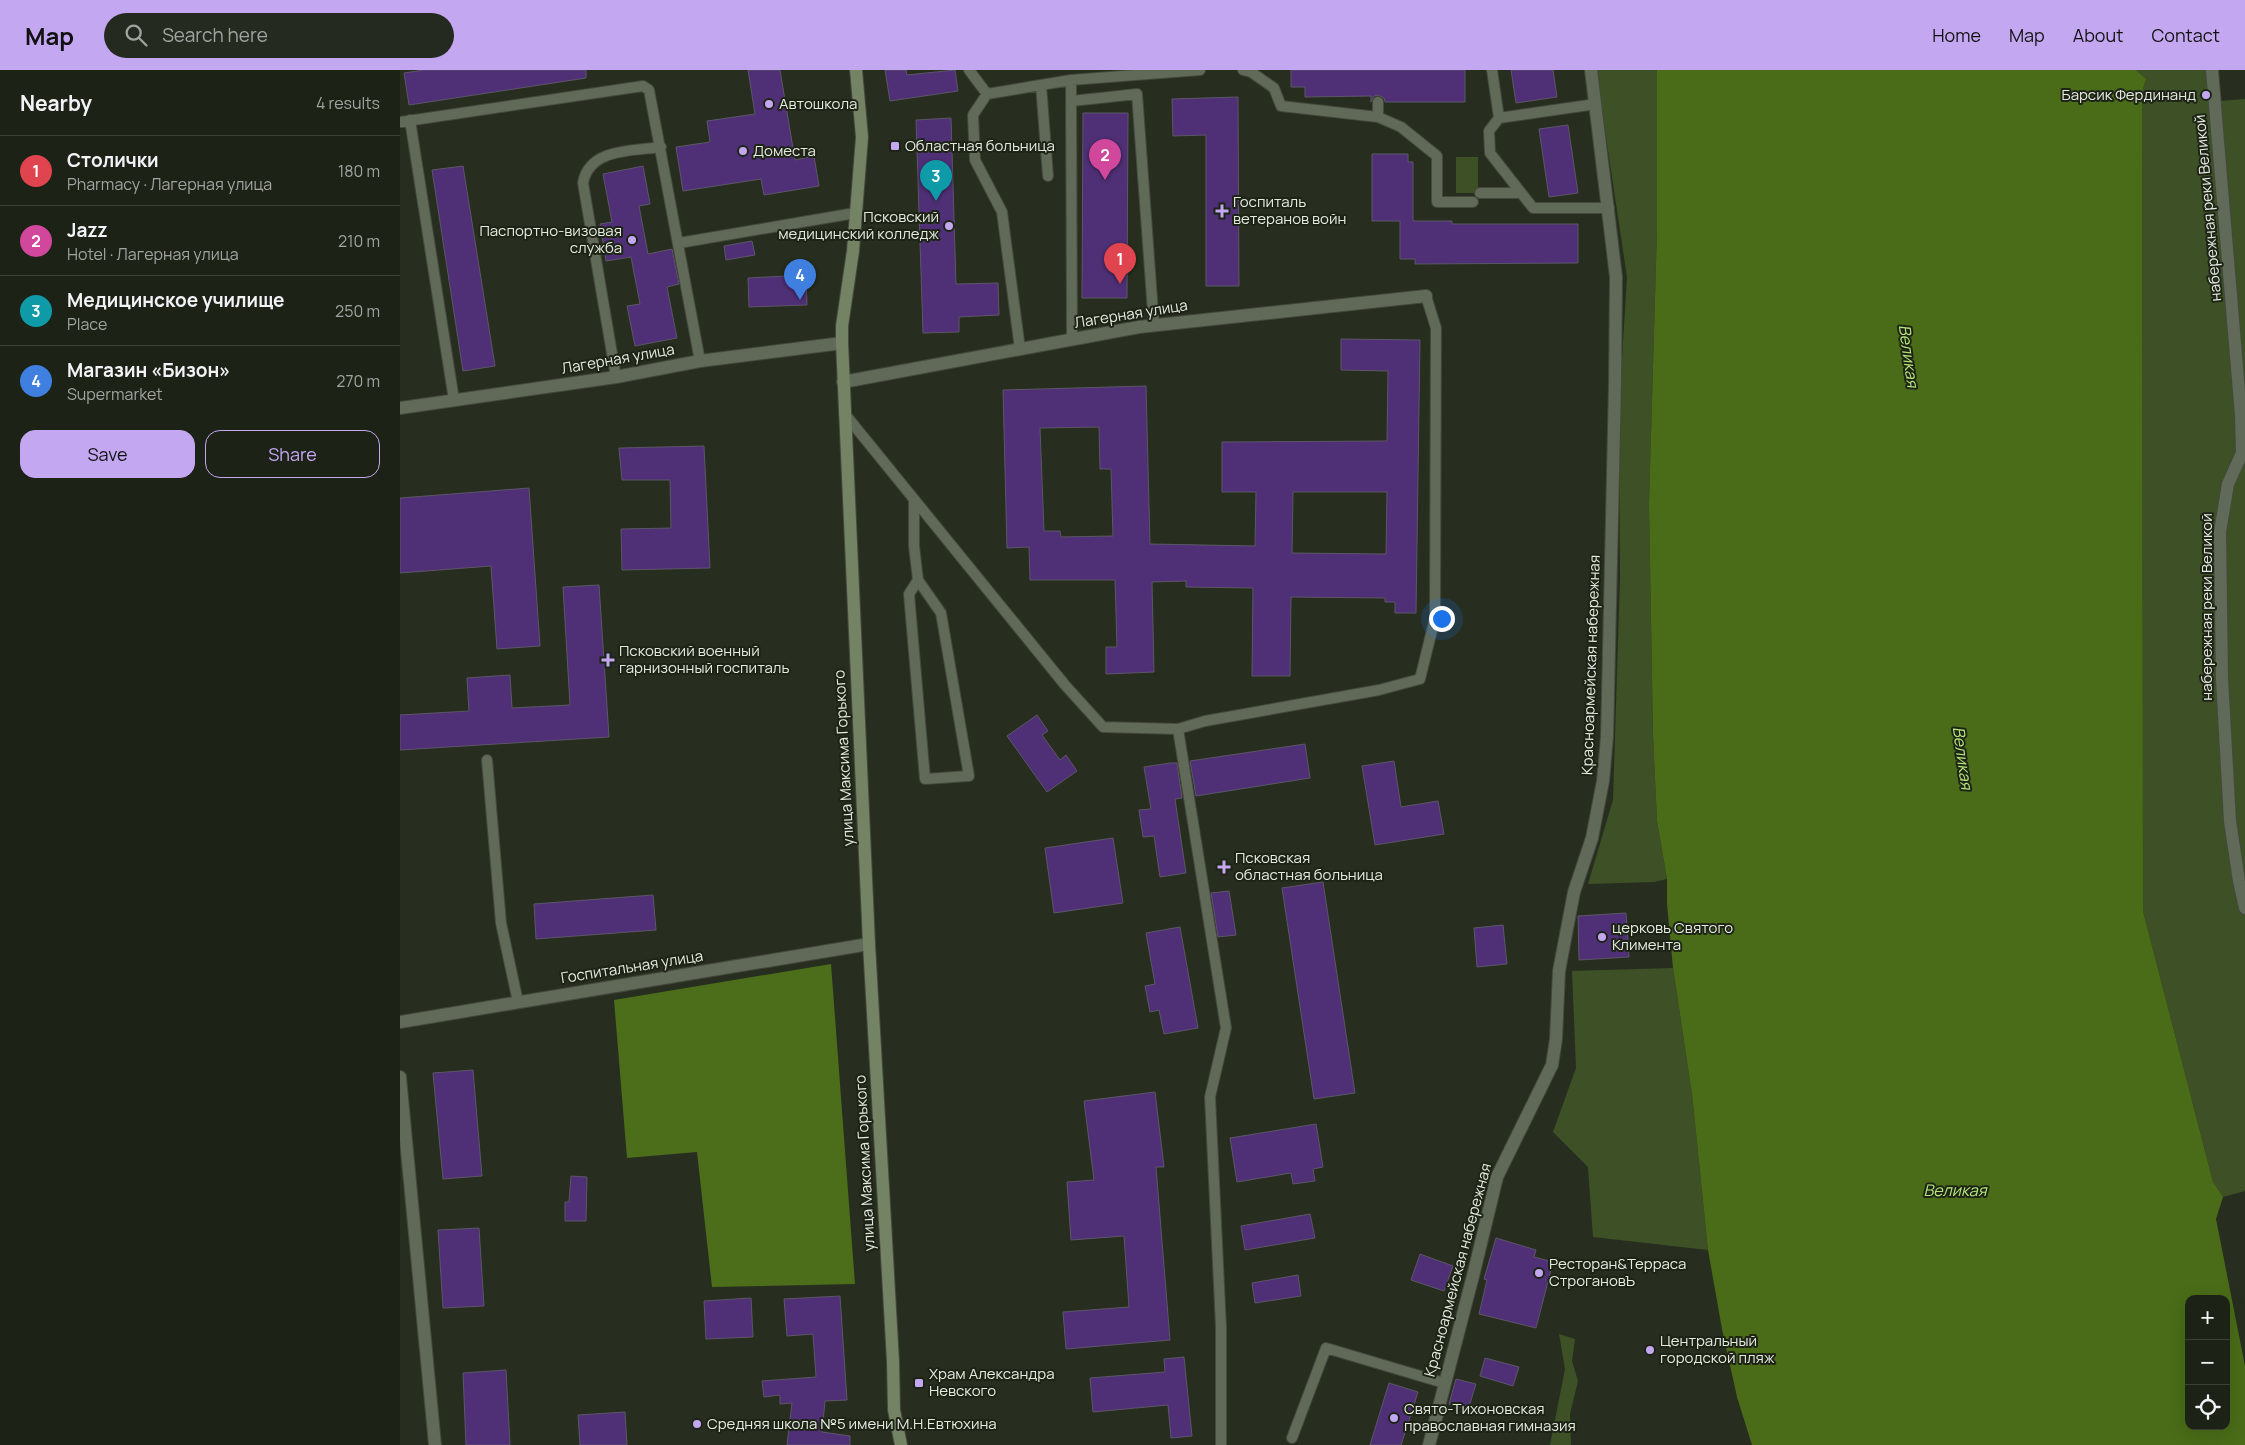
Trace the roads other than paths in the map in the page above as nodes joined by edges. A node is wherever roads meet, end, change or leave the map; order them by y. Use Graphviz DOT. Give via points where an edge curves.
graph roads {
  1 [pos="856,70"];
  2 [pos="969,70"];
  3 [pos="1200,70"];
  4 [pos="1243,70"];
  5 [pos="1492,70"];
  6 [pos="1591,70"];
  7 [pos="2212,70"];
  8 [pos="1071,80"];
  9 [pos="1041,85"];
  10 [pos="987,94"];
  11 [pos="1072,101"];
  12 [pos="1378,102"];
  13 [pos="1596,104"];
  14 [pos="1378,117"];
  15 [pos="1499,118"];
  16 [pos="405,121"];
  17 [pos="661,147"];
  18 [pos="1048,176"];
  19 [pos="1480,192"];
  20 [pos="1521,192"];
  21 [pos="1473,202"];
  22 [pos="1609,208"];
  23 [pos="855,213"];
  24 [pos="679,243"];
  25 [pos="1426,296"];
  26 [pos="1154,326"];
  27 [pos="1072,339"];
  28 [pos="842,343"];
  29 [pos="1020,349"];
  30 [pos="700,361"];
  31 [pos="616,377"];
  32 [pos="843,382"];
  33 [pos="454,400"];
  34 [pos="400,408"];
  35 [pos="844,413"];
  36 [pos="2243,414"];
  37 [pos="914,500"];
  38 [pos="918,580"];
  39 [pos="1178,729"];
  40 [pos="487,760"];
  41 [pos="2245,908"];
  42 [pos="869,944"];
  43 [pos="518,1002"];
  44 [pos="400,1022"];
  45 [pos="400,1077"];
  46 [pos="1444,1383"];
  47 [pos="1292,1438"];
  48 [pos="435,1445"];
  49 [pos="901,1445"];
  50 [pos="1221,1445"];
  51 [pos="1429,1445"];
  1 -- 23 [label="main road, улица Максима Горького" via="862,136"];
  2 -- 10 [label="lane"];
  3 -- 8 [label="lane"];
  4 -- 14 [label="lane" via="1274,88 1281,106"];
  5 -- 15 [label="lane"];
  6 -- 13 [label="street, Красноармейская набережная"];
  7 -- 36 [label="street, набережная реки Великой"];
  8 -- 9 [label="lane"];
  8 -- 11 [label="lane"];
  9 -- 10 [label="lane"];
  9 -- 18 [label="lane"];
  10 -- 29 [label="lane" via="973,115 975,160 1002,212"];
  11 -- 26 [label="lane" via="1137,94"];
  11 -- 27 [label="lane"];
  12 -- 14 [label="lane"];
  13 -- 15 [label="lane"];
  13 -- 22 [label="street, Красноармейская набережная"];
  14 -- 21 [label="lane" via="1401,127 1437,156 1437,202"];
  15 -- 20 [label="lane" via="1489,131 1490,153"];
  16 -- 17 [label="lane" via="643,86 649,90"];
  16 -- 33 [label="lane"];
  17 -- 24 [label="lane"];
  17 -- 31 [label="lane" via="604,156 593,162 585,172 583,182"];
  19 -- 20 [label="lane"];
  20 -- 22 [label="lane" via="1533,208"];
  22 -- 46 [label="street, Красноармейская набережная" via="1616,278 1615,385 1607,737 1603,781 1592,838 1574,892 1561,961 1552,1065 1497,1177"];
  23 -- 24 [label="lane"];
  23 -- 28 [label="main road, улица Максима Горького"];
  24 -- 30 [label="lane"];
  25 -- 26 [label="street, Лагерная улица"];
  25 -- 39 [label="lane" via="1436,328 1435,618 1420,679"];
  26 -- 27 [label="street, Лагерная улица"];
  27 -- 29 [label="street, Лагерная улица"];
  28 -- 30 [label="street, Лагерная улица"];
  28 -- 32 [label="main road, улица Максима Горького"];
  29 -- 32 [label="street, Лагерная улица"];
  30 -- 31 [label="street, Лагерная улица"];
  31 -- 33 [label="street, Лагерная улица"];
  32 -- 35 [label="main road, улица Максима Горького"];
  33 -- 34 [label="street, Лагерная улица"];
  35 -- 37 [label="lane"];
  35 -- 42 [label="main road, улица Максима Горького"];
  36 -- 41 [label="street, набережная реки Великой" via="2242,453 2228,484 2220,532 2222,679 2230,821"];
  37 -- 38 [label="lane"];
  37 -- 39 [label="lane" via="1103,727"];
  38 -- 38 [label="lane" via="941,613 970,776 925,779 909,594"];
  39 -- 50 [label="lane" via="1226,1028 1210,1097 1221,1327"];
  40 -- 43 [label="lane" via="502,923"];
  42 -- 43 [label="street, Госпитальная улица"];
  42 -- 49 [label="main road, улица Максима Горького" via="894,1410"];
  43 -- 44 [label="street, Госпитальная улица"];
  45 -- 48 [label="street"];
  46 -- 47 [label="lane" via="1326,1348"];
  46 -- 51 [label="street, Красноармейская набережная"];
}
